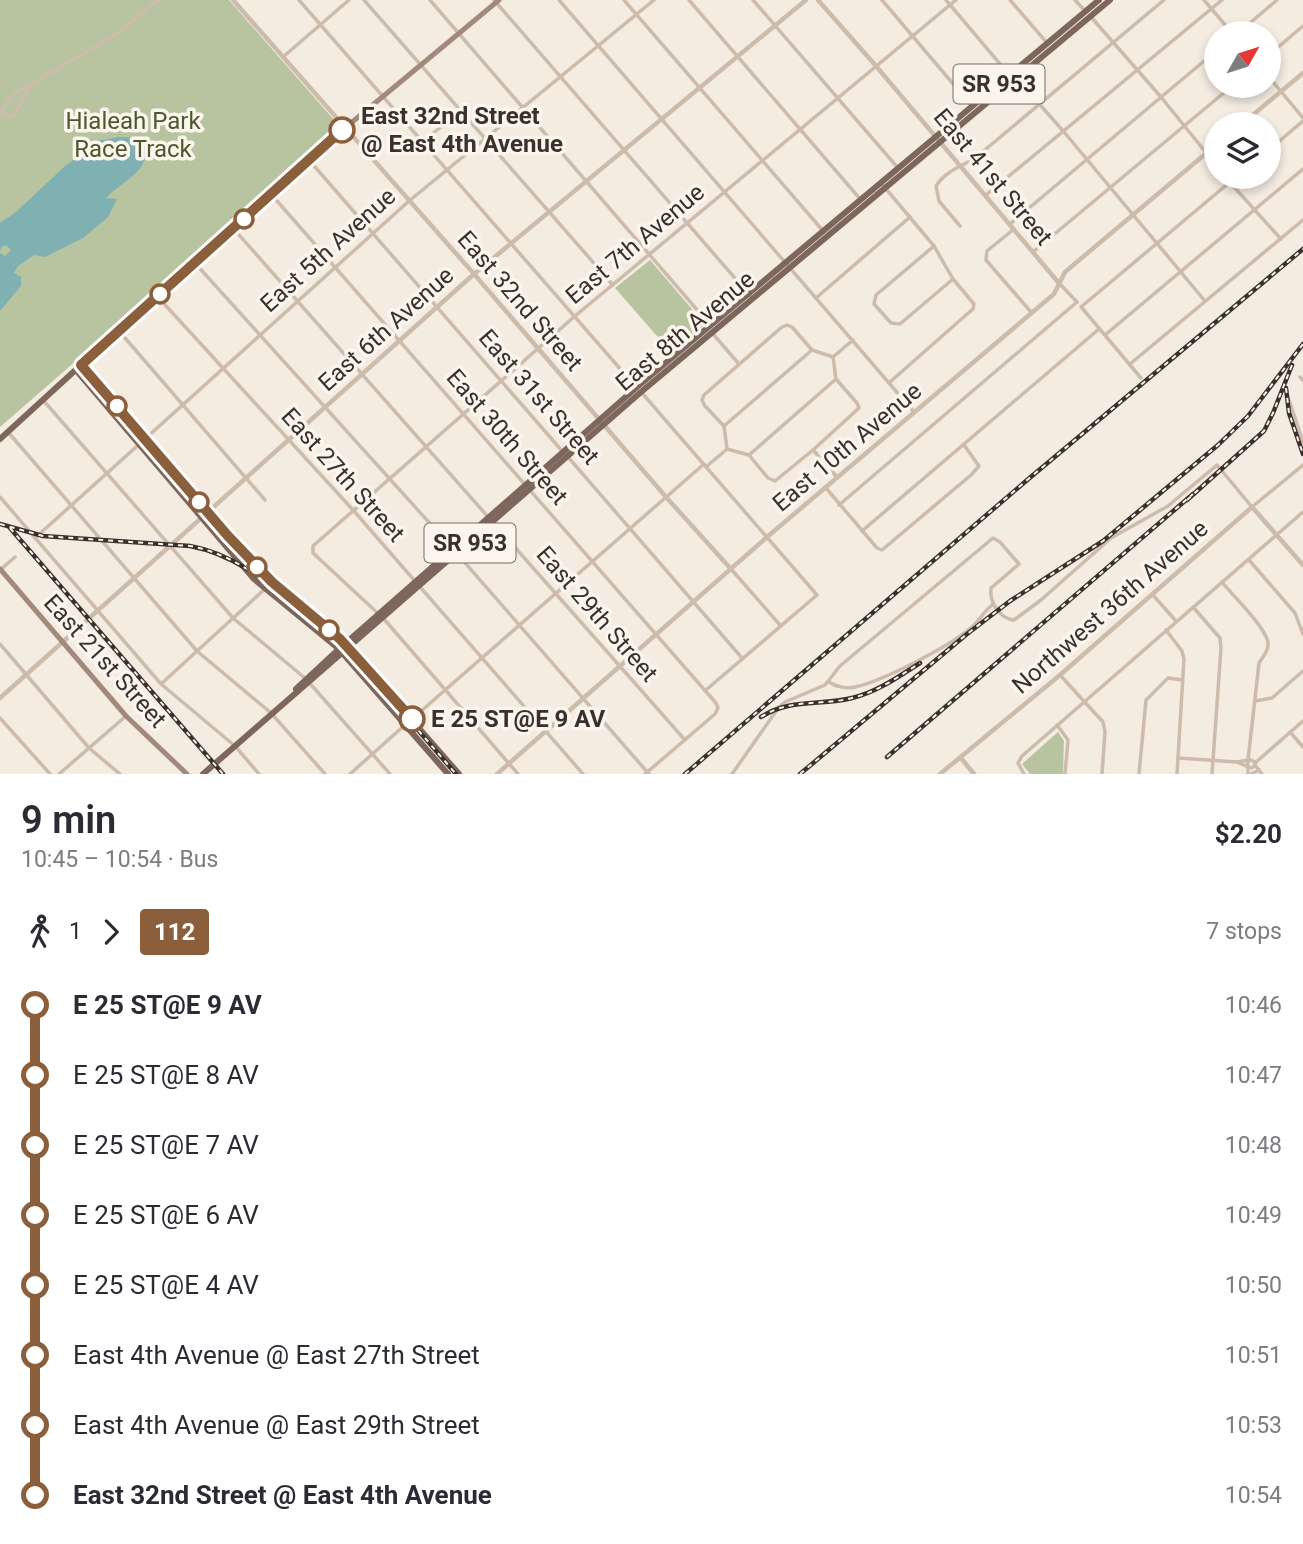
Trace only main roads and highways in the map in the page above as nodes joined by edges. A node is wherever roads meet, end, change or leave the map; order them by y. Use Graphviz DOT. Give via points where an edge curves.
graph roads {
  1 [pos="1099,0"];
  2 [pos="1110,0"];
  3 [pos="497,1"];
  4 [pos="1088,14"];
  5 [pos="79,367"];
  6 [pos="0,439"];
  7 [pos="205,513"];
  8 [pos="0,570"];
  9 [pos="344,649"];
  10 [pos="187,774"];
  11 [pos="203,774"];
  12 [pos="448,774"];
  13 [pos="459,774"];
  1 -- 4 [label="main road, East 8th Avenue / SR 953"];
  2 -- 4 [label="main road, East 8th Avenue / SR 953"];
  3 -- 5 [label="main road" via="382,95"];
  4 -- 9 [label="main road, East 8th Avenue / SR 953" via="639,390"];
  5 -- 6 [label="main road"];
  5 -- 7 [label="main road"];
  7 -- 9 [label="main road"];
  7 -- 9 [label="main road" via="246,570"];
  8 -- 10 [label="main road, East 21st Street" via="126,716"];
  9 -- 11 [label="main road, East 8th Avenue / SR 953"];
  9 -- 12 [label="main road"];
  9 -- 13 [label="main road"];
}
